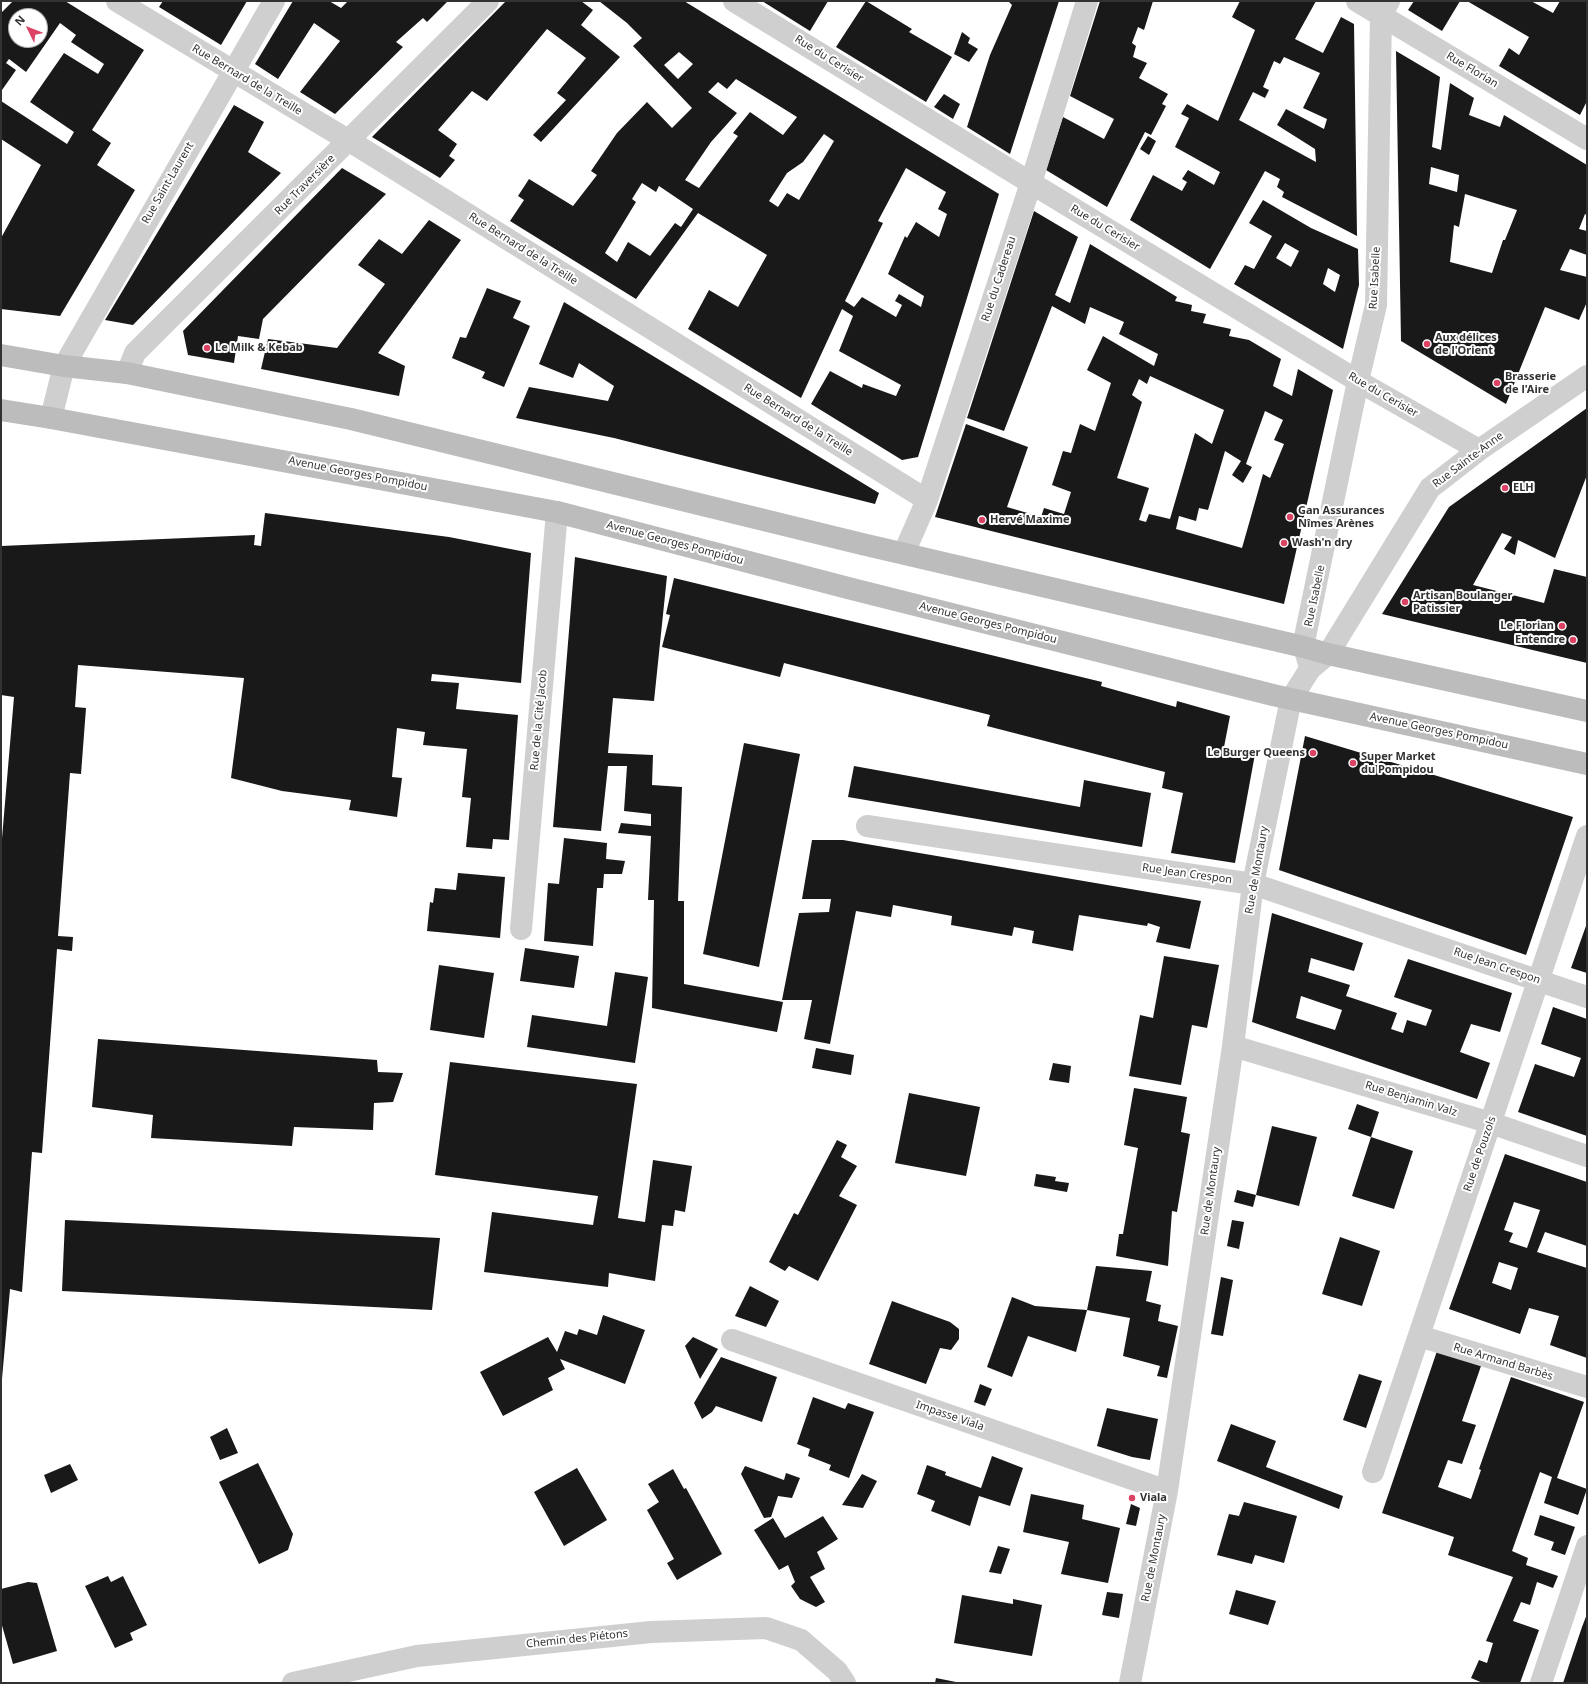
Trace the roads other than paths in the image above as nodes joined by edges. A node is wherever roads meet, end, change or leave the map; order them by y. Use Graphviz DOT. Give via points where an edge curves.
graph roads {
  1 [pos="117,1"];
  2 [pos="274,1"];
  3 [pos="488,1"];
  4 [pos="734,1"];
  5 [pos="1087,1"];
  6 [pos="1357,1"];
  7 [pos="1385,8"];
  8 [pos="232,71"];
  9 [pos="1587,139"];
  10 [pos="349,141"];
  11 [pos="1031,183"];
  12 [pos="1,355"];
  13 [pos="64,366"];
  14 [pos="127,373"];
  15 [pos="1587,376"];
  16 [pos="1358,381"];
  17 [pos="1,410"];
  18 [pos="51,418"];
  19 [pos="1479,450"];
  20 [pos="927,500"];
  21 [pos="557,512"];
  22 [pos="904,553"];
  23 [pos="1304,647"];
  24 [pos="1328,654"];
  25 [pos="1310,669"];
  26 [pos="1292,699"];
  27 [pos="1587,711"];
  28 [pos="1587,764"];
  29 [pos="867,826"];
  30 [pos="1587,836"];
  31 [pos="1253,884"];
  32 [pos="521,929"];
  33 [pos="1539,980"];
  34 [pos="1587,997"];
  35 [pos="1233,1046"];
  36 [pos="1491,1123"];
  37 [pos="1587,1156"];
  38 [pos="1419,1336"];
  39 [pos="732,1340"];
  40 [pos="1587,1387"];
  41 [pos="1373,1472"];
  42 [pos="1167,1491"];
  43 [pos="1587,1546"];
  44 [pos="293,1683"];
  45 [pos="845,1683"];
  46 [pos="1130,1683"];
  47 [pos="1541,1683"];
  1 -- 8 [label="street, Rue Bernard de la Treille"];
  2 -- 8 [label="street, Rue Saint-Laurent"];
  3 -- 10 [label="street, Rue Traversière"];
  4 -- 11 [label="street, Rue du Cerisier"];
  5 -- 11 [label="street, Rue du Cadereau"];
  6 -- 7 [label="street, Rue Florian"];
  7 -- 9 [label="street, Rue Florian"];
  7 -- 16 [label="street, Rue Isabelle" via="1376,304"];
  8 -- 10 [label="street, Rue Bernard de la Treille"];
  8 -- 13 [label="street, Rue Saint-Laurent"];
  10 -- 14 [label="street, Rue Traversière" via="135,353"];
  10 -- 20 [label="street, Rue Bernard de la Treille"];
  11 -- 16 [label="street, Rue du Cerisier"];
  11 -- 20 [label="street, Rue du Cadereau"];
  12 -- 13 [label="main road"];
  13 -- 14 [label="main road"];
  13 -- 18 [label="street"];
  14 -- 22 [label="main road" via="351,419"];
  15 -- 19 [label="street, Rue Sainte-Anne"];
  16 -- 19 [label="street, Rue du Cerisier"];
  16 -- 23 [label="street, Rue Isabelle"];
  17 -- 18 [label="main road, Avenue Georges Pompidou"];
  18 -- 21 [label="main road, Avenue Georges Pompidou"];
  19 -- 24 [label="street, Rue Sainte-Anne" via="1430,488"];
  20 -- 22 [label="street, Rue du Cadereau"];
  21 -- 26 [label="main road, Avenue Georges Pompidou"];
  21 -- 32 [label="street, Rue de la Cité Jacob"];
  22 -- 23 [label="main road"];
  23 -- 24 [label="main road"];
  23 -- 25 [label="street"];
  24 -- 25 [label="street"];
  24 -- 27 [label="main road"];
  25 -- 26 [label="street"];
  26 -- 28 [label="main road, Avenue Georges Pompidou"];
  26 -- 31 [label="street, Rue de Montaury"];
  29 -- 31 [label="street, Rue Jean Crespon"];
  30 -- 33 [label="street, Rue de Pouzols"];
  31 -- 33 [label="street, Rue Jean Crespon"];
  31 -- 35 [label="street, Rue de Montaury"];
  33 -- 34 [label="street, Rue Jean Crespon"];
  33 -- 36 [label="street, Rue de Pouzols"];
  35 -- 36 [label="street, Rue Benjamin Valz"];
  35 -- 42 [label="street, Rue de Montaury"];
  36 -- 37 [label="street, Rue Benjamin Valz"];
  36 -- 38 [label="street, Rue de Pouzols"];
  38 -- 40 [label="street, Rue Armand Barbès"];
  38 -- 41 [label="street, Rue de Pouzols"];
  39 -- 42 [label="street, Impasse Viala"];
  42 -- 46 [label="street, Rue de Montaury"];
  43 -- 47 [label="street"];
  44 -- 45 [label="street, Chemin des Piétons" via="417,1656 651,1632 766,1628 801,1640 837,1671"];
}
